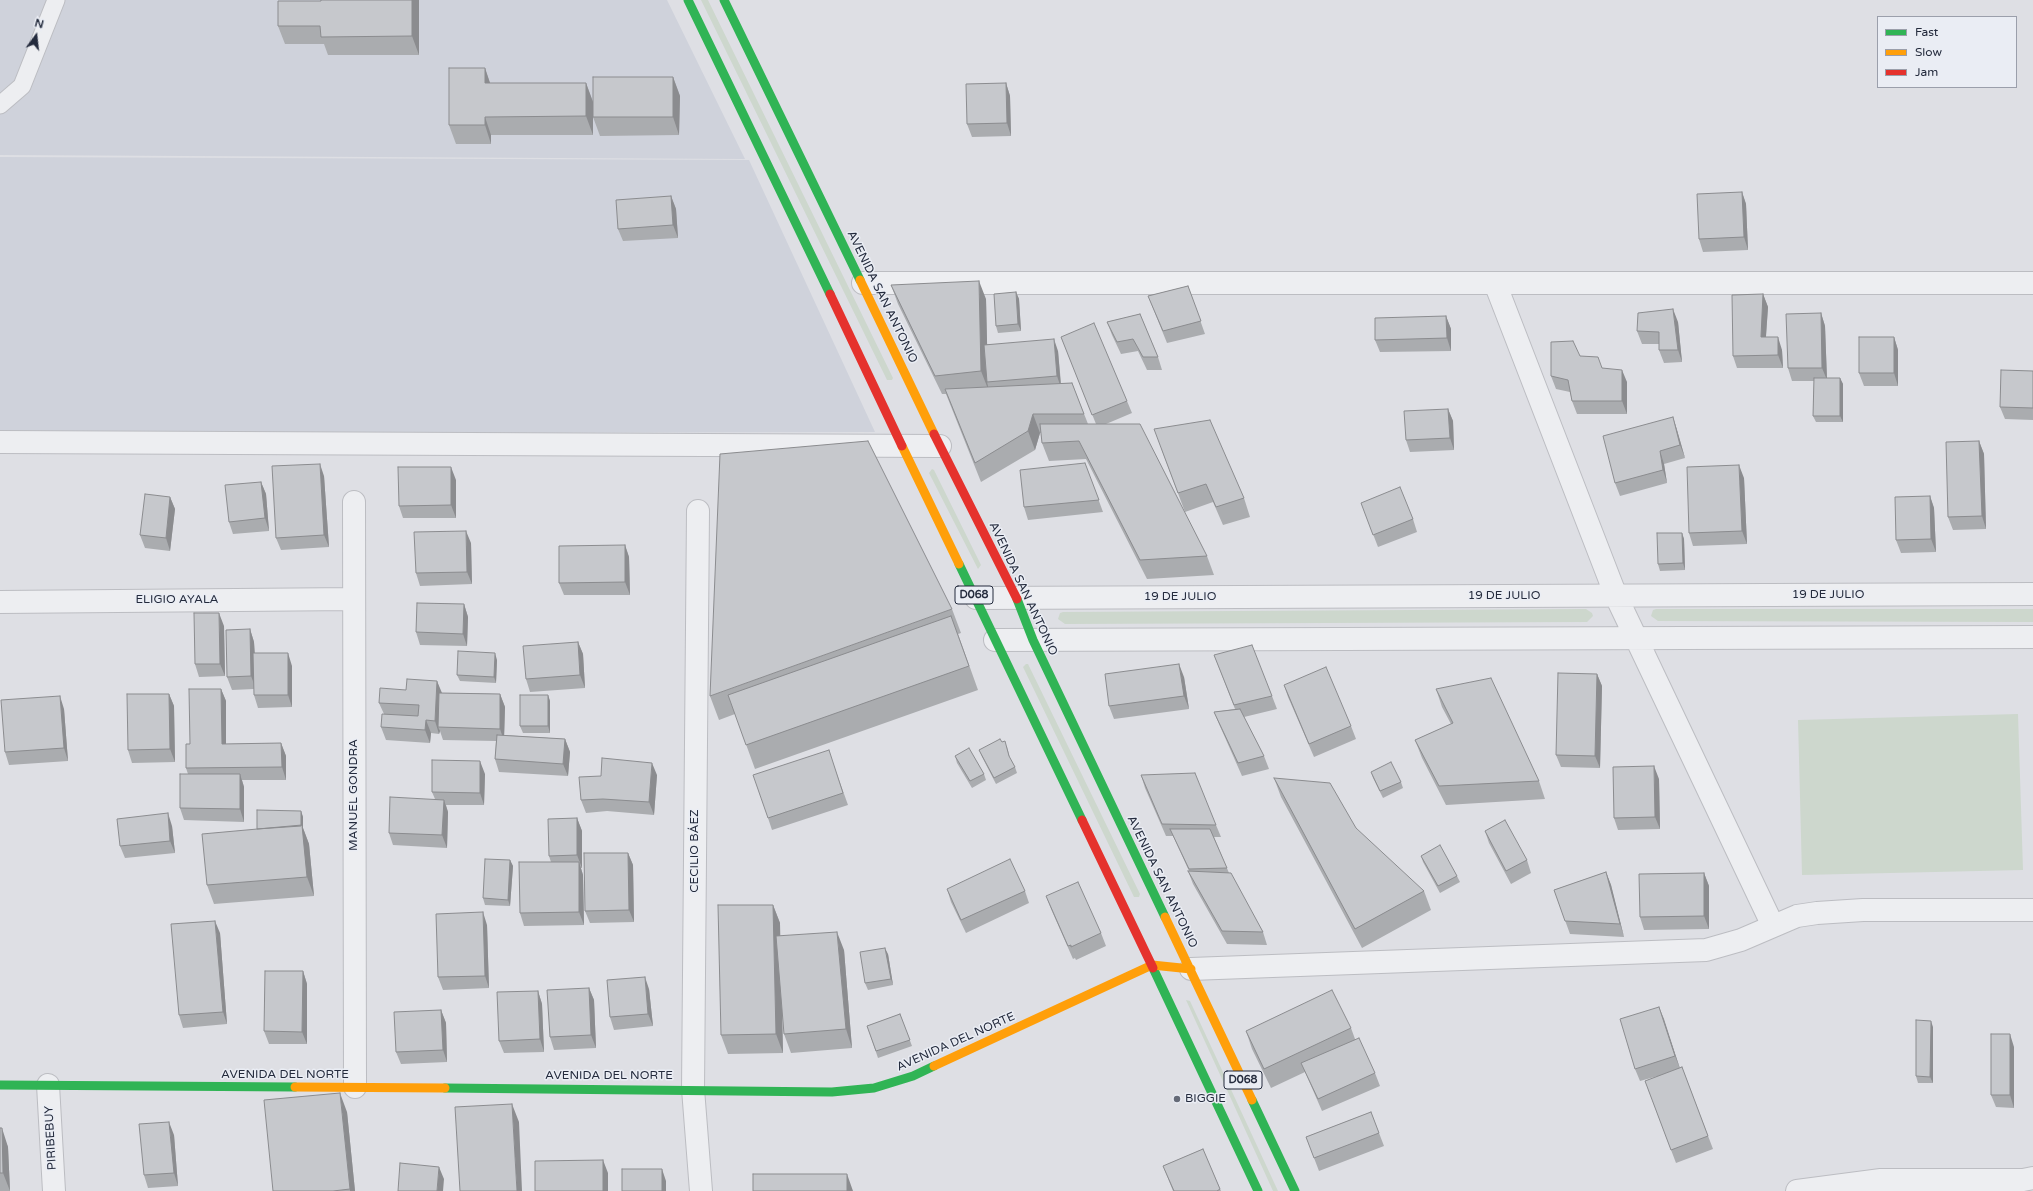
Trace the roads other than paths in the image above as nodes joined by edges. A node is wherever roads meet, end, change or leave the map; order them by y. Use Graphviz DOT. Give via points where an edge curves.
graph roads {
  1 [pos="56,0"];
  2 [pos="688,0"];
  3 [pos="724,0"];
  4 [pos="0,105"];
  5 [pos="863,283"];
  6 [pos="1495,283"];
  7 [pos="2033,283"];
  8 [pos="0,442"];
  9 [pos="901,446"];
  10 [pos="940,446"];
  11 [pos="354,502"];
  12 [pos="698,510"];
  13 [pos="2033,594"];
  14 [pos="1616,596"];
  15 [pos="1016,597"];
  16 [pos="976,598"];
  17 [pos="354,599"];
  18 [pos="0,602"];
  19 [pos="2033,637"];
  20 [pos="1636,638"];
  21 [pos="995,640"];
  22 [pos="1033,640"];
  23 [pos="2033,910"];
  24 [pos="1773,926"];
  25 [pos="1152,965"];
  26 [pos="1191,969"];
  27 [pos="0,1085"];
  28 [pos="48,1085"];
  29 [pos="355,1087"];
  30 [pos="693,1089"];
  31 [pos="2033,1178"];
  32 [pos="54,1191"];
  33 [pos="701,1191"];
  34 [pos="1258,1191"];
  35 [pos="1296,1191"];
  36 [pos="1797,1191"];
  1 -- 4 [label="lane" via="22,86"];
  2 -- 9 [label="main road, D068"];
  3 -- 5 [label="main road, AVENIDA SAN ANTONIO / D068"];
  5 -- 6 [label="street"];
  5 -- 10 [label="main road, AVENIDA SAN ANTONIO / D068"];
  6 -- 7 [label="street"];
  6 -- 14 [label="street"];
  8 -- 9 [label="street"];
  9 -- 10 [label="street"];
  9 -- 16 [label="main road, D068"];
  10 -- 15 [label="main road, AVENIDA SAN ANTONIO / D068"];
  11 -- 17 [label="street, MANUEL GONDRA"];
  12 -- 30 [label="street, CECILIO BÁEZ"];
  13 -- 14 [label="street, 19 DE JULIO"];
  14 -- 15 [label="street, 19 DE JULIO"];
  14 -- 20 [label="street"];
  15 -- 16 [label="street, 19 DE JULIO"];
  15 -- 22 [label="main road, AVENIDA SAN ANTONIO / D068"];
  16 -- 21 [label="main road, D068"];
  17 -- 18 [label="street, ELIGIO AYALA"];
  17 -- 29 [label="street, MANUEL GONDRA"];
  19 -- 20 [label="street"];
  20 -- 22 [label="street"];
  20 -- 24 [label="street"];
  21 -- 22 [label="street"];
  21 -- 25 [label="main road, D068"];
  22 -- 26 [label="main road, AVENIDA SAN ANTONIO / D068"];
  23 -- 24 [label="street" via="1817,912 1797,916"];
  24 -- 26 [label="street" via="1741,940 1706,950"];
  25 -- 26 [label="main road"];
  25 -- 30 [label="main road, AVENIDA DEL NORTE" via="914,1076 874,1088 832,1092"];
  25 -- 34 [label="main road, D068"];
  26 -- 35 [label="main road, AVENIDA SAN ANTONIO / D068"];
  27 -- 28 [label="main road, AVENIDA DEL NORTE"];
  28 -- 29 [label="main road, AVENIDA DEL NORTE"];
  28 -- 32 [label="street, PIRIBEBUY"];
  29 -- 30 [label="main road, AVENIDA DEL NORTE"];
  30 -- 33 [label="street, CECILIO BÁEZ"];
  31 -- 36 [label="street" via="1881,1180"];
}
